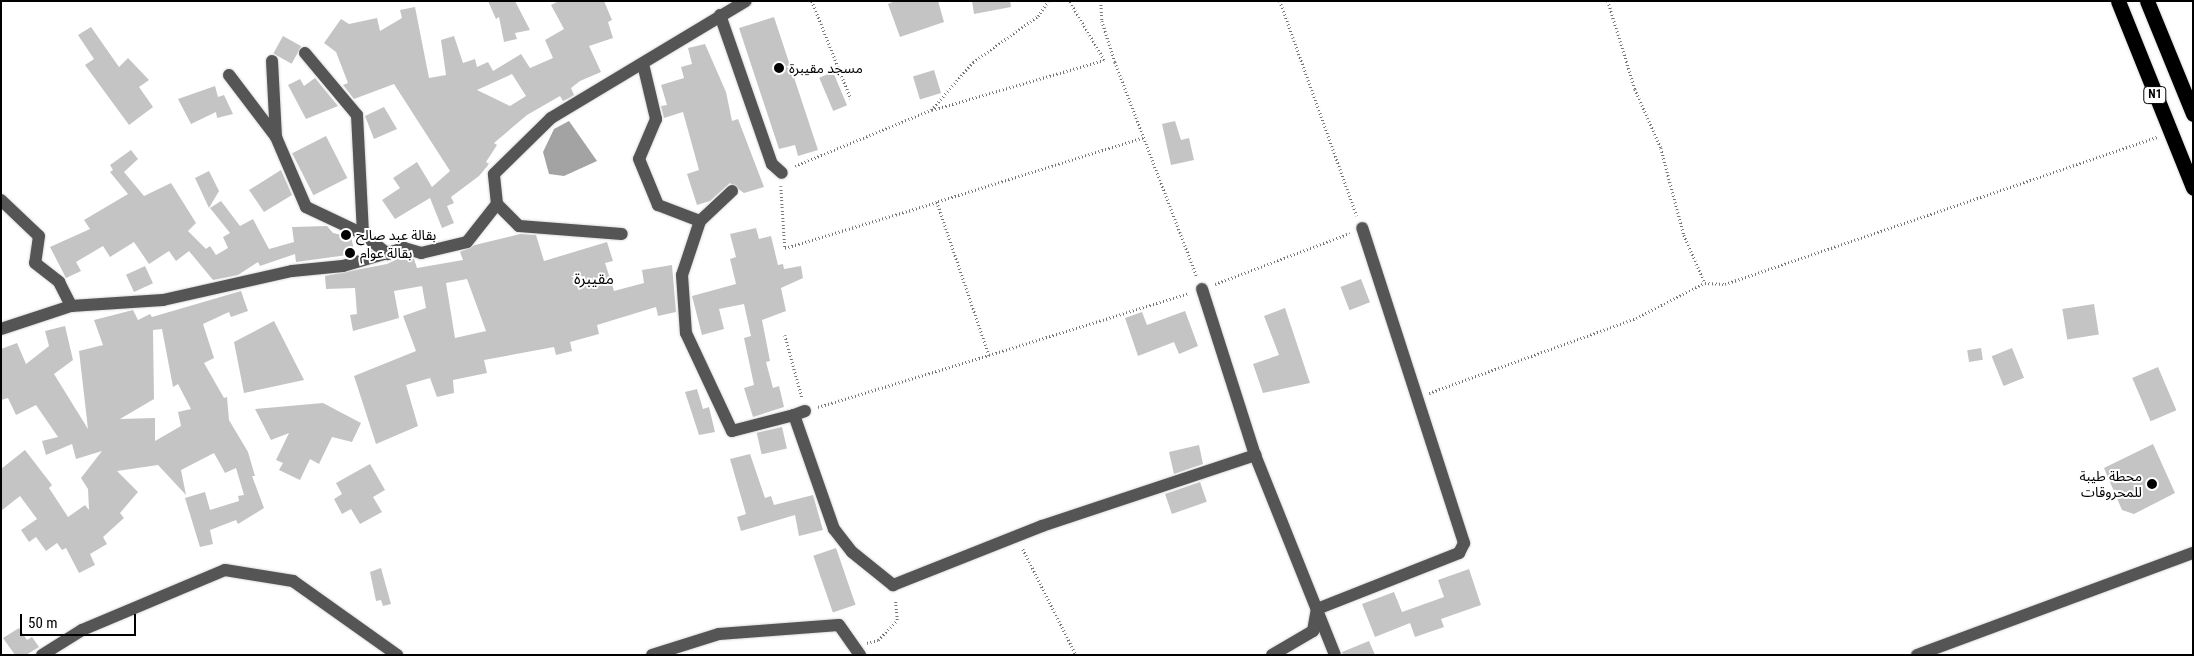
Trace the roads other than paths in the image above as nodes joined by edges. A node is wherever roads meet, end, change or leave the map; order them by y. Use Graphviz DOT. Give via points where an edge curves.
graph roads {
  1 [pos="746,1"];
  2 [pos="2118,1"];
  3 [pos="2147,1"];
  4 [pos="720,15"];
  5 [pos="305,53"];
  6 [pos="272,61"];
  7 [pos="643,64"];
  8 [pos="229,75"];
  9 [pos="2193,114"];
  10 [pos="276,137"];
  11 [pos="782,173"];
  12 [pos="2193,188"];
  13 [pos="732,191"];
  14 [pos="1,200"];
  15 [pos="497,204"];
  16 [pos="700,221"];
  17 [pos="1362,228"];
  18 [pos="363,234"];
  19 [pos="622,234"];
  20 [pos="388,254"];
  21 [pos="1202,289"];
  22 [pos="71,306"];
  23 [pos="1,329"];
  24 [pos="1255,455"];
  25 [pos="2193,553"];
  26 [pos="1317,609"];
  27 [pos="859,651"];
  28 [pos="42,655"];
  29 [pos="397,655"];
  30 [pos="652,655"];
  31 [pos="1272,655"];
  32 [pos="1335,655"];
  33 [pos="1917,655"];
  1 -- 4 [label="street"];
  2 -- 12 [label="highway, N1 / N1"];
  3 -- 9 [label="highway, N1 / N1"];
  4 -- 7 [label="street"];
  4 -- 11 [label="street" via="772,164"];
  5 -- 18 [label="street" via="358,115"];
  6 -- 10 [label="street"];
  7 -- 15 [label="street" via="551,118 494,174"];
  7 -- 16 [label="street" via="656,119 639,159 658,205"];
  8 -- 10 [label="street"];
  10 -- 18 [label="street" via="306,207"];
  13 -- 16 [label="street"];
  14 -- 22 [label="street" via="39,236 35,262 59,282"];
  15 -- 19 [label="street" via="519,226"];
  15 -- 20 [label="street" via="467,242 421,253 404,248"];
  16 -- 24 [label="street" via="682,275 686,333 705,366 728,428 737,430 800,413 834,529 852,552 893,585 1017,536"];
  17 -- 26 [label="street" via="1464,543 1462,549"];
  18 -- 20 [label="street"];
  20 -- 22 [label="street" via="343,266 292,271 163,300"];
  21 -- 24 [label="street"];
  22 -- 23 [label="street"];
  24 -- 26 [label="street"];
  25 -- 33 [label="street"];
  26 -- 31 [label="street" via="1313,632"];
  26 -- 32 [label="street"];
  27 -- 30 [label="street" via="839,624 719,634"];
  28 -- 29 [label="street" via="82,630 225,570 293,581"];
}
